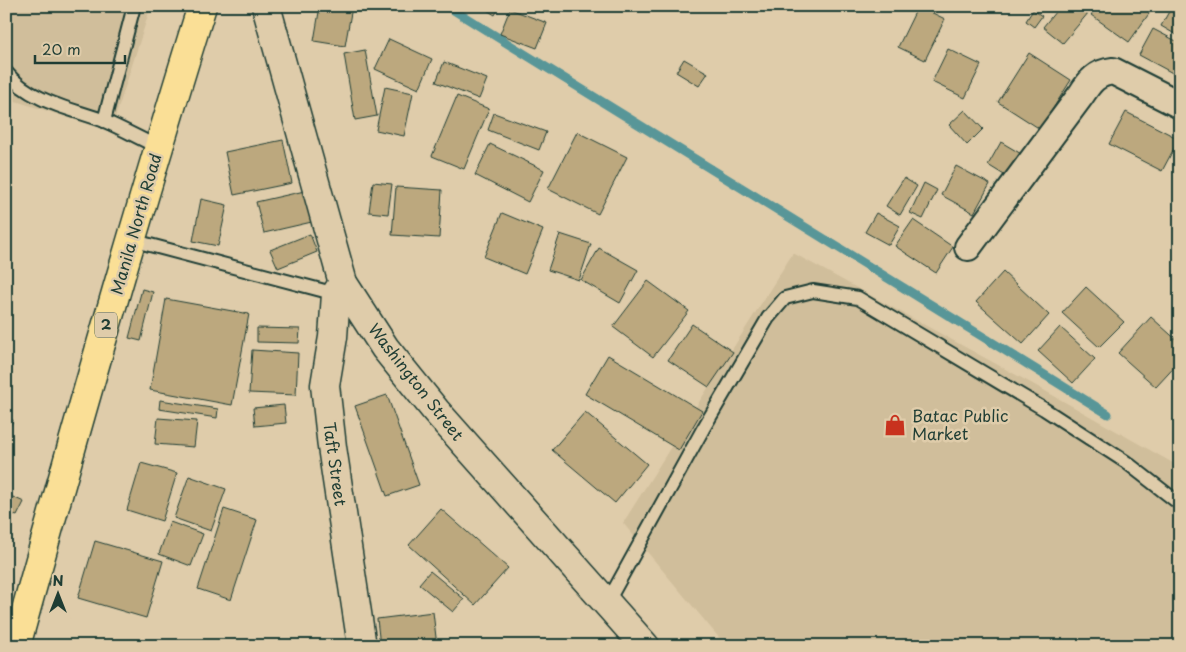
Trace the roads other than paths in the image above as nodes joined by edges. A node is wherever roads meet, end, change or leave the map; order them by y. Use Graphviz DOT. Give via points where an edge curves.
graph roads {
  1 [pos="134,6"];
  2 [pos="202,6"];
  3 [pos="266,6"];
  4 [pos="6,72"];
  5 [pos="1180,105"];
  6 [pos="104,121"];
  7 [pos="158,146"];
  8 [pos="131,240"];
  9 [pos="968,247"];
  10 [pos="340,288"];
  11 [pos="1180,504"];
  12 [pos="607,603"];
  13 [pos="16,646"];
  14 [pos="362,646"];
  15 [pos="646,646"];
  1 -- 6 [label="lane"];
  2 -- 7 [label="highway, Manila North Road / 2"];
  3 -- 10 [label="main road, Washington Street"];
  4 -- 6 [label="lane" via="27,91 44,100"];
  5 -- 9 [label="street" via="1113,70 1091,78"];
  6 -- 7 [label="lane"];
  7 -- 8 [label="highway, Manila North Road / 2"];
  8 -- 10 [label="lane"];
  8 -- 13 [label="highway, Manila North Road / 2"];
  10 -- 12 [label="main road, Washington Street" via="436,411"];
  10 -- 14 [label="main road, Taft Street" via="325,385"];
  11 -- 12 [label="lane" via="1126,462 858,298 813,291 785,298 768,318"];
  12 -- 15 [label="main road, Washington Street"];
}
